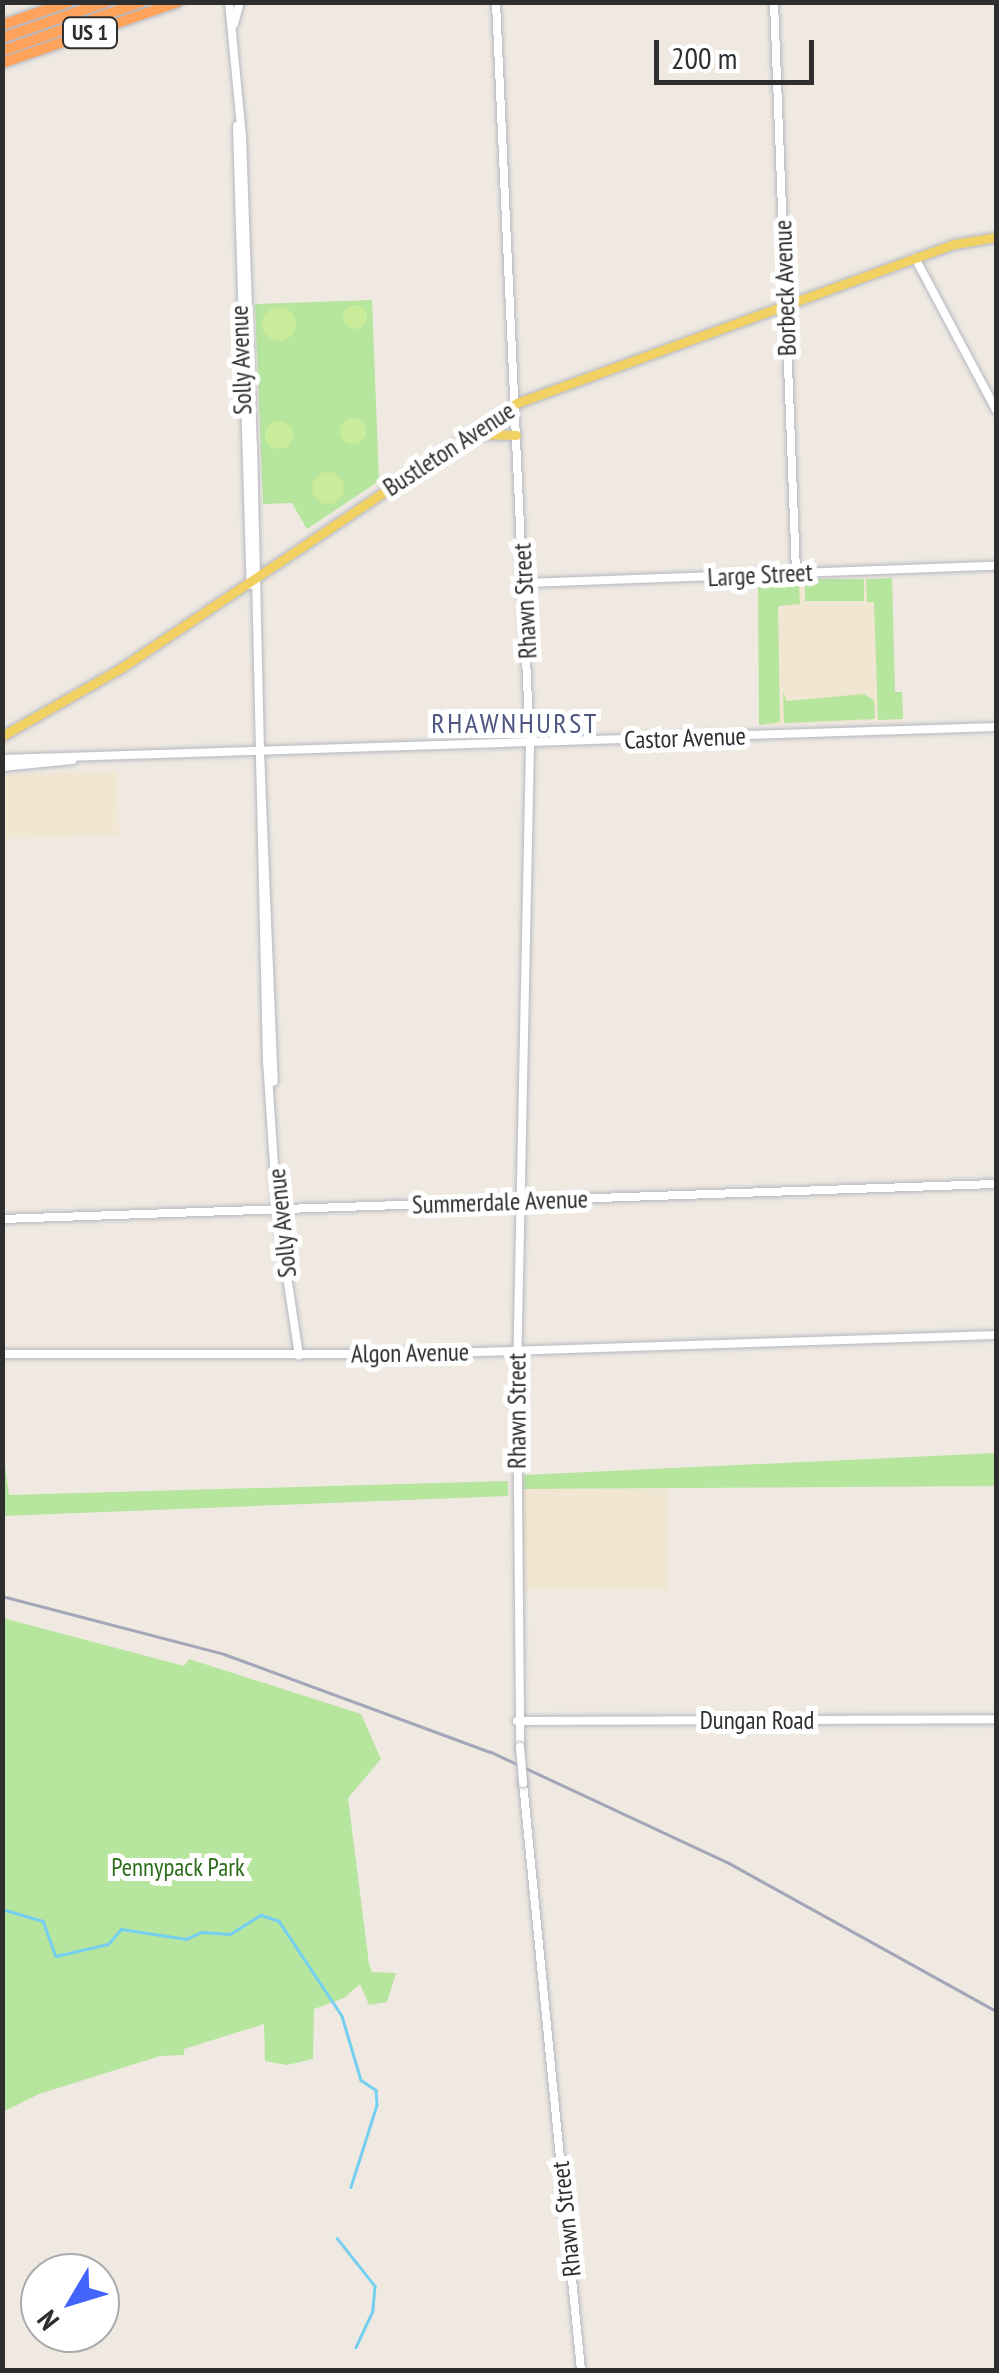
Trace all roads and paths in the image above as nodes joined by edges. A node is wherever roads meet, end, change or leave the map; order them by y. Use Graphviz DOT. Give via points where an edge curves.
graph roads {
  1 [pos="69,2"];
  2 [pos="106,2"];
  3 [pos="142,2"];
  4 [pos="178,2"];
  5 [pos="229,2"];
  6 [pos="240,2"];
  7 [pos="496,2"];
  8 [pos="774,2"];
  9 [pos="234,24"];
  10 [pos="2,26"];
  11 [pos="2,38"];
  12 [pos="2,51"];
  13 [pos="2,63"];
  14 [pos="996,237"];
  15 [pos="915,258"];
  16 [pos="785,309"];
  17 [pos="516,403"];
  18 [pos="996,410"];
  19 [pos="469,434"];
  20 [pos="516,435"];
  21 [pos="518,449"];
  22 [pos="996,566"];
  23 [pos="796,573"];
  24 [pos="254,578"];
  25 [pos="524,583"];
  26 [pos="996,727"];
  27 [pos="2,736"];
  28 [pos="530,744"];
  29 [pos="260,754"];
  30 [pos="2,758"];
  31 [pos="73,760"];
  32 [pos="2,767"];
  33 [pos="996,1184"];
  34 [pos="520,1201"];
  35 [pos="278,1210"];
  36 [pos="2,1220"];
  37 [pos="996,1335"];
  38 [pos="517,1350"];
  39 [pos="2,1354"];
  40 [pos="299,1355"];
  41 [pos="996,1719"];
  42 [pos="518,1721"];
  43 [pos="581,2370"];
  1 -- 10 [label="highway, US 1"];
  2 -- 11 [label="highway, US 1"];
  3 -- 12 [label="highway, US 1"];
  4 -- 13 [label="highway, US 1"];
  5 -- 9 [label="street, Solly Avenue"];
  6 -- 9 [label="street, Solly Avenue"];
  7 -- 17 [label="street, Rhawn Street"];
  8 -- 16 [label="street, Borbeck Avenue"];
  9 -- 24 [label="street, Solly Avenue"];
  14 -- 15 [label="main road, Bustleton Avenue"];
  15 -- 16 [label="main road, Bustleton Avenue"];
  15 -- 18 [label="street"];
  16 -- 17 [label="main road, Bustleton Avenue"];
  16 -- 23 [label="street, Borbeck Avenue"];
  17 -- 19 [label="main road, Bustleton Avenue"];
  17 -- 20 [label="street, Rhawn Street"];
  17 -- 21 [label="street, Rhawn Street"];
  19 -- 20 [label="main road"];
  19 -- 24 [label="main road, Bustleton Avenue"];
  20 -- 21 [label="street, Rhawn Street"];
  21 -- 25 [label="street, Rhawn Street"];
  22 -- 23 [label="street, Large Street"];
  23 -- 25 [label="street, Large Street"];
  24 -- 27 [label="main road, Bustleton Avenue"];
  24 -- 29 [label="street, Solly Avenue"];
  25 -- 28 [label="street, Rhawn Street"];
  26 -- 28 [label="street, Castor Avenue"];
  28 -- 29 [label="street, Castor Avenue"];
  28 -- 34 [label="street, Rhawn Street"];
  29 -- 31 [label="street, Castor Avenue"];
  29 -- 35 [label="street, Solly Avenue"];
  30 -- 31 [label="street, Castor Avenue"];
  31 -- 32 [label="street, Castor Avenue"];
  33 -- 34 [label="street, Summerdale Avenue"];
  34 -- 35 [label="street, Summerdale Avenue"];
  34 -- 38 [label="street, Rhawn Street"];
  35 -- 36 [label="street, Summerdale Avenue"];
  35 -- 40 [label="street, Solly Avenue"];
  37 -- 38 [label="street, Algon Avenue"];
  38 -- 40 [label="street, Algon Avenue"];
  38 -- 42 [label="street, Rhawn Street"];
  39 -- 40 [label="street, Algon Avenue"];
  41 -- 42 [label="street, Dungan Road"];
  42 -- 43 [label="street, Rhawn Street, bridge"];
}
